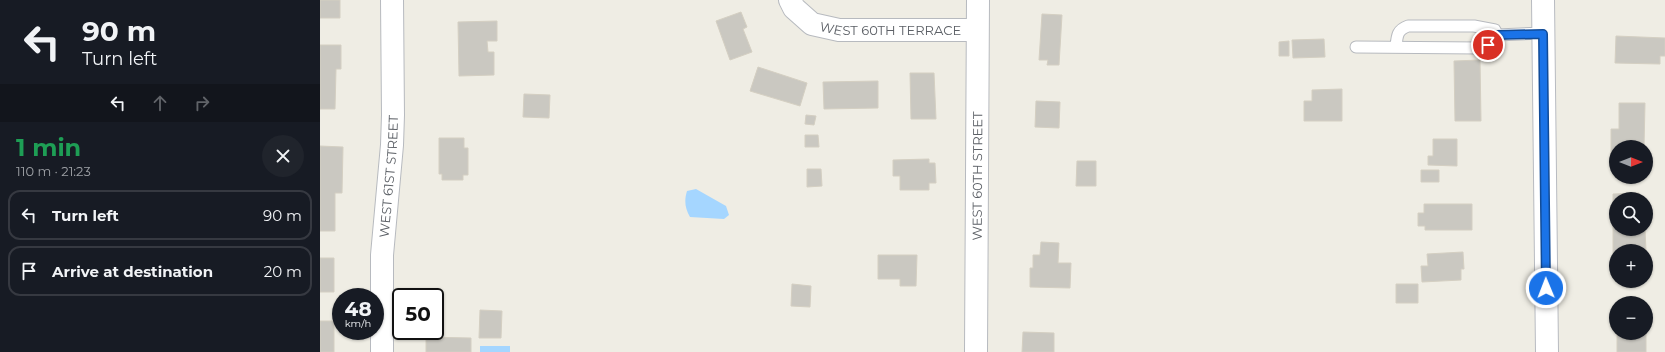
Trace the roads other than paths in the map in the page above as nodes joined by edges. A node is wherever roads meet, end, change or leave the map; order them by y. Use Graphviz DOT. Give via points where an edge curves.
graph roads {
  1 [pos="392,0"];
  2 [pos="790,0"];
  3 [pos="978,0"];
  4 [pos="1543,0"];
  5 [pos="977,30"];
  6 [pos="1543,34"];
  7 [pos="1497,35"];
  8 [pos="1356,47"];
  9 [pos="1396,47"];
  10 [pos="382,352"];
  11 [pos="976,352"];
  12 [pos="1547,352"];
  1 -- 10 [label="street, WEST 61ST STREET" via="393,115 382,255"];
  2 -- 5 [label="street, WEST 60TH TERRACE" via="794,8 812,24 839,30"];
  3 -- 5 [label="street, WEST 60TH STREET"];
  4 -- 6 [label="street"];
  5 -- 11 [label="street, WEST 60TH STREET"];
  6 -- 7 [label="lane"];
  6 -- 12 [label="street"];
  7 -- 9 [label="lane" via="1495,40 1479,48"];
  7 -- 9 [label="lane" via="1495,30 1474,26 1408,26 1398,33"];
  8 -- 9 [label="lane"];
}
